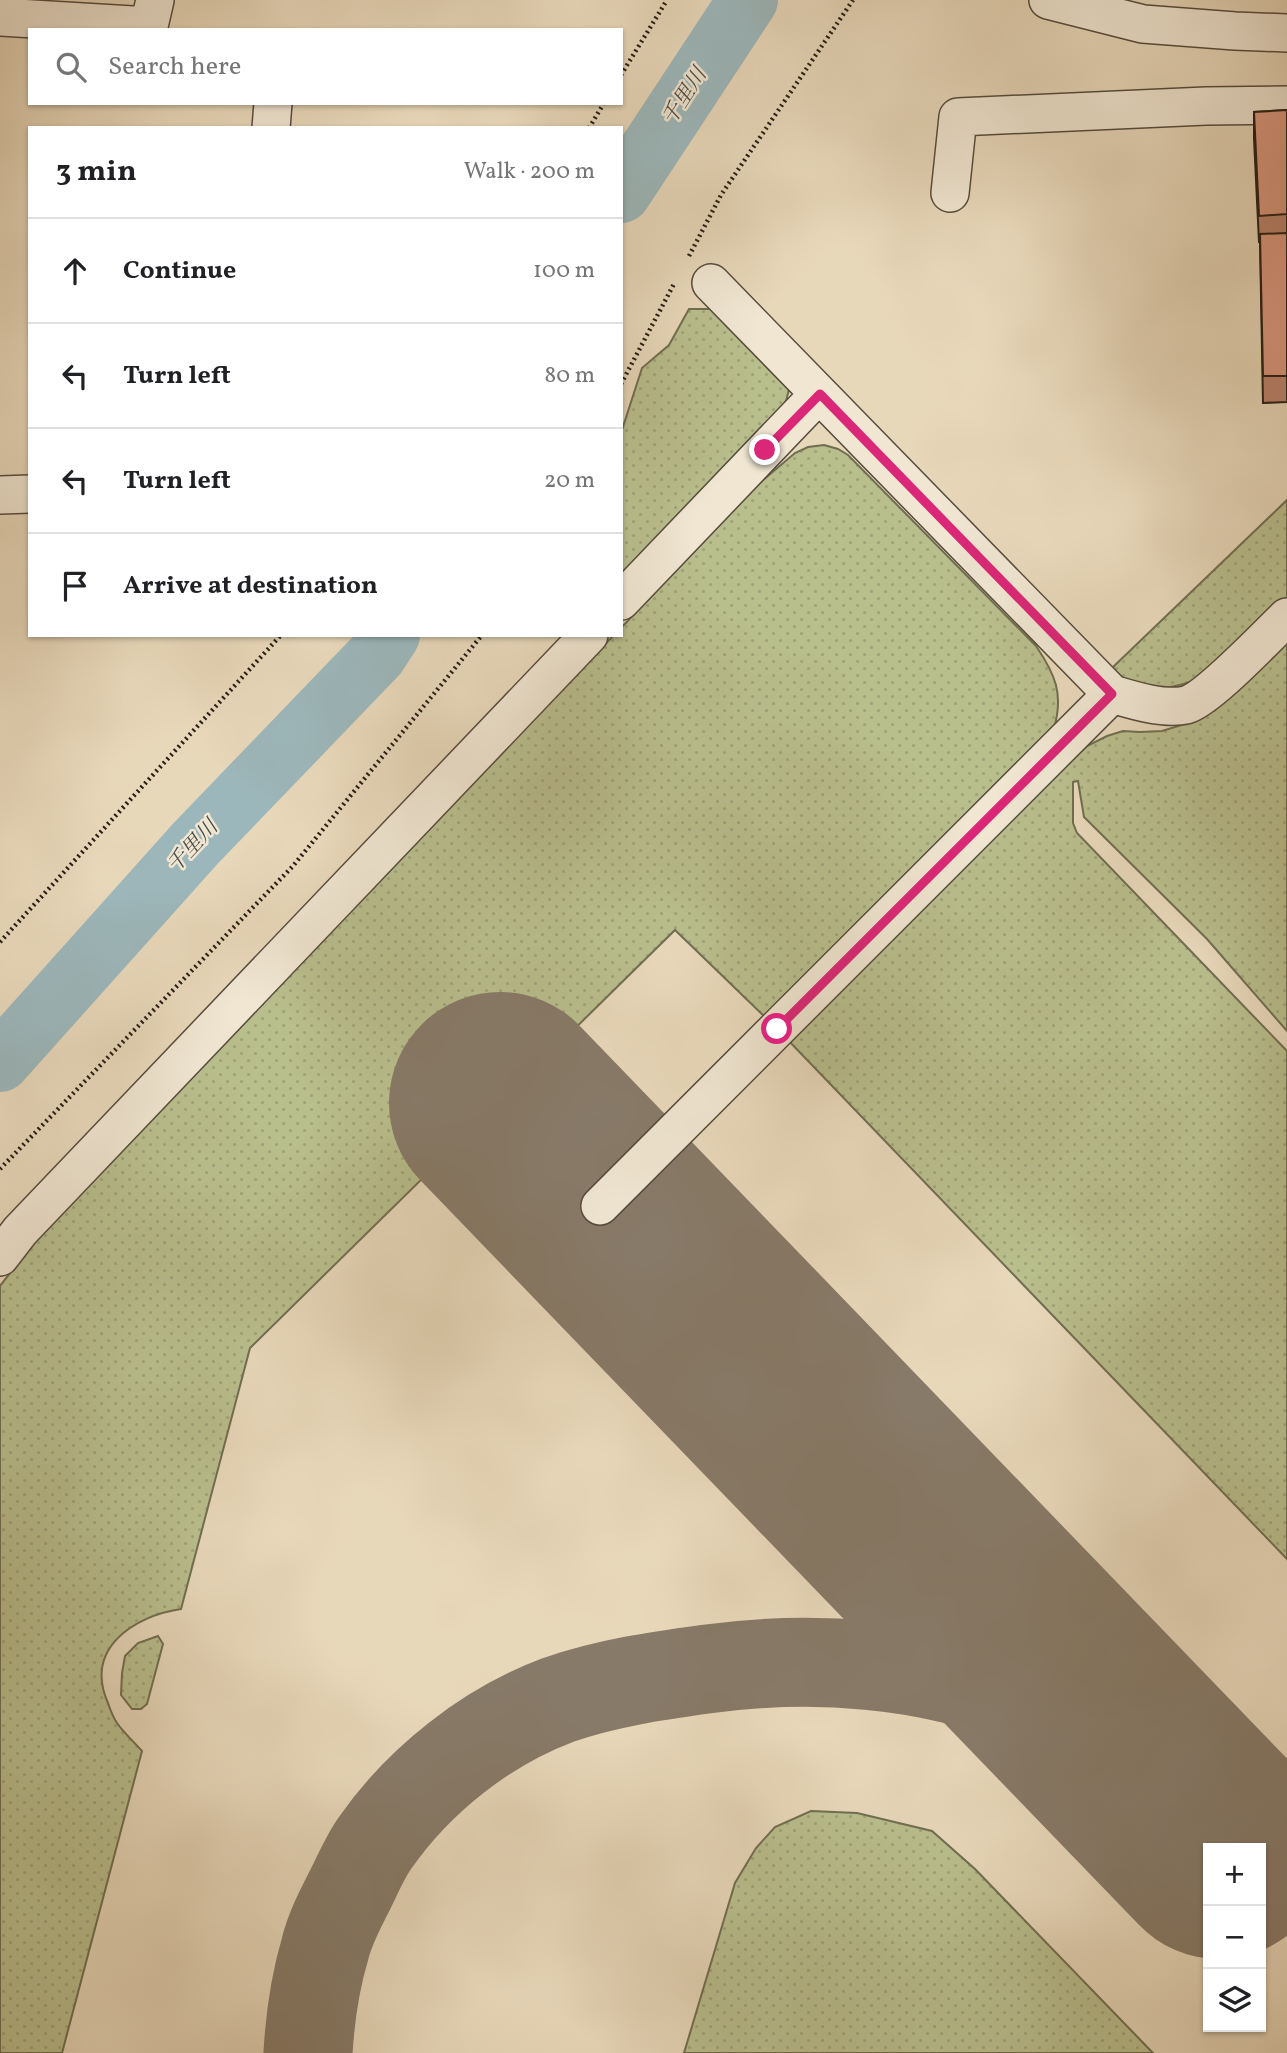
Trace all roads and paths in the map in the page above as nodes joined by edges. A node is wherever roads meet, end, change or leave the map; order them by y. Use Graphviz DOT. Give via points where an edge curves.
graph roads {
  1 [pos="667,0"];
  2 [pos="853,0"];
  3 [pos="1048,0"];
  4 [pos="0,18"];
  5 [pos="161,19"];
  6 [pos="1287,33"];
  7 [pos="623,72"];
  8 [pos="273,105"];
  9 [pos="603,105"];
  10 [pos="1287,105"];
  11 [pos="271,126"];
  12 [pos="590,126"];
  13 [pos="950,192"];
  14 [pos="691,275"];
  15 [pos="623,381"];
  16 [pos="820,394"];
  17 [pos="28,494"];
  18 [pos="0,495"];
  19 [pos="623,599"];
  20 [pos="1287,617"];
  21 [pos="279,637"];
  22 [pos="480,637"];
  23 [pos="587,637"];
  24 [pos="1112,694"];
  25 [pos="0,942"];
  26 [pos="0,1169"];
  27 [pos="600,1206"];
  28 [pos="0,1257"];
  1 -- 7 [label="path"];
  2 -- 14 [label="path" via="722,195"];
  3 -- 6 [label="street" via="1143,24"];
  4 -- 5 [label="street"];
  8 -- 11 [label="street"];
  9 -- 12 [label="path"];
  10 -- 13 [label="street" via="958,117"];
  14 -- 15 [label="path"];
  14 -- 16 [label="street"];
  16 -- 19 [label="street"];
  16 -- 24 [label="street"];
  17 -- 18 [label="street"];
  20 -- 24 [label="street" via="1210,690 1187,705 1135,702"];
  21 -- 25 [label="path"];
  22 -- 26 [label="path" via="293,866"];
  23 -- 28 [label="street"];
  24 -- 27 [label="street"];
}
